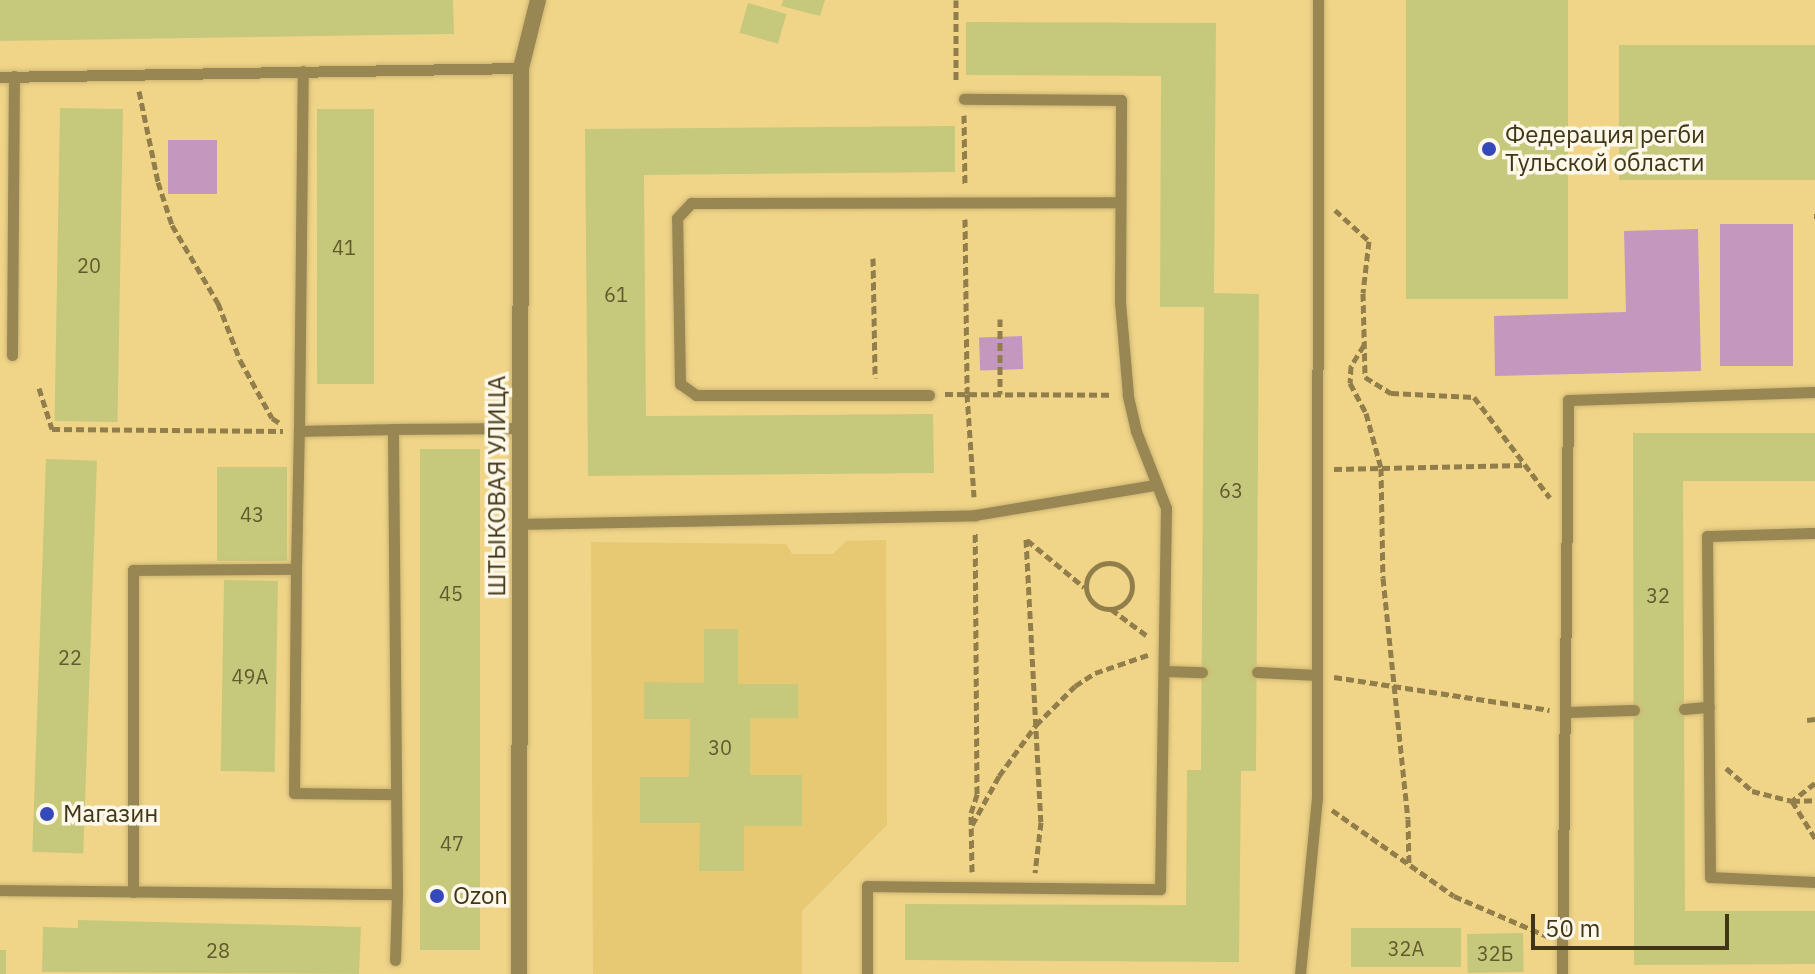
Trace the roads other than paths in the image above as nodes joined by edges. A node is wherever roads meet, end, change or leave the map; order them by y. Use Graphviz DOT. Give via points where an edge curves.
graph roads {
  1 [pos="538,0"];
  2 [pos="1318,0"];
  3 [pos="521,68"];
  4 [pos="303,71"];
  5 [pos="14,76"];
  6 [pos="0,77"];
  7 [pos="964,99"];
  8 [pos="1120,202"];
  9 [pos="12,355"];
  10 [pos="1815,392"];
  11 [pos="929,395"];
  12 [pos="521,428"];
  13 [pos="393,429"];
  14 [pos="299,431"];
  15 [pos="1154,485"];
  16 [pos="521,524"];
  17 [pos="1815,533"];
  18 [pos="296,569"];
  19 [pos="1165,671"];
  20 [pos="1202,672"];
  21 [pos="1257,672"];
  22 [pos="1317,675"];
  23 [pos="1709,707"];
  24 [pos="1684,709"];
  25 [pos="1634,710"];
  26 [pos="1565,712"];
  27 [pos="396,794"];
  28 [pos="1815,882"];
  29 [pos="0,890"];
  30 [pos="133,892"];
  31 [pos="397,894"];
  32 [pos="395,960"];
  33 [pos="519,974"];
  34 [pos="867,974"];
  35 [pos="1300,974"];
  36 [pos="1562,974"];
  1 -- 3 [label="street, ШТЫКОВАЯ УЛИЦА"];
  2 -- 22 [label="lane"];
  3 -- 4 [label="lane"];
  3 -- 12 [label="street, ШТЫКОВАЯ УЛИЦА"];
  4 -- 5 [label="lane"];
  4 -- 14 [label="lane"];
  5 -- 6 [label="lane"];
  5 -- 9 [label="lane"];
  7 -- 8 [label="lane" via="1121,100"];
  8 -- 11 [label="lane" via="691,203 677,218 680,384 696,395"];
  8 -- 15 [label="lane" via="1120,302 1128,395"];
  10 -- 26 [label="lane" via="1568,400"];
  12 -- 13 [label="lane"];
  12 -- 16 [label="street, ШТЫКОВАЯ УЛИЦА"];
  13 -- 14 [label="lane"];
  13 -- 27 [label="lane"];
  14 -- 18 [label="lane"];
  15 -- 16 [label="lane" via="975,515"];
  15 -- 19 [label="lane" via="1166,508"];
  16 -- 33 [label="street, ШТЫКОВАЯ УЛИЦА"];
  17 -- 23 [label="lane" via="1707,536"];
  18 -- 27 [label="lane" via="294,793"];
  18 -- 30 [label="lane" via="133,570"];
  19 -- 20 [label="lane"];
  19 -- 34 [label="lane" via="1160,889 867,886"];
  21 -- 22 [label="lane"];
  22 -- 35 [label="lane" via="1317,798"];
  23 -- 24 [label="lane"];
  23 -- 28 [label="lane" via="1710,877"];
  25 -- 26 [label="lane"];
  26 -- 36 [label="lane"];
  27 -- 31 [label="lane"];
  29 -- 30 [label="lane"];
  30 -- 31 [label="lane"];
  31 -- 32 [label="lane"];
}
